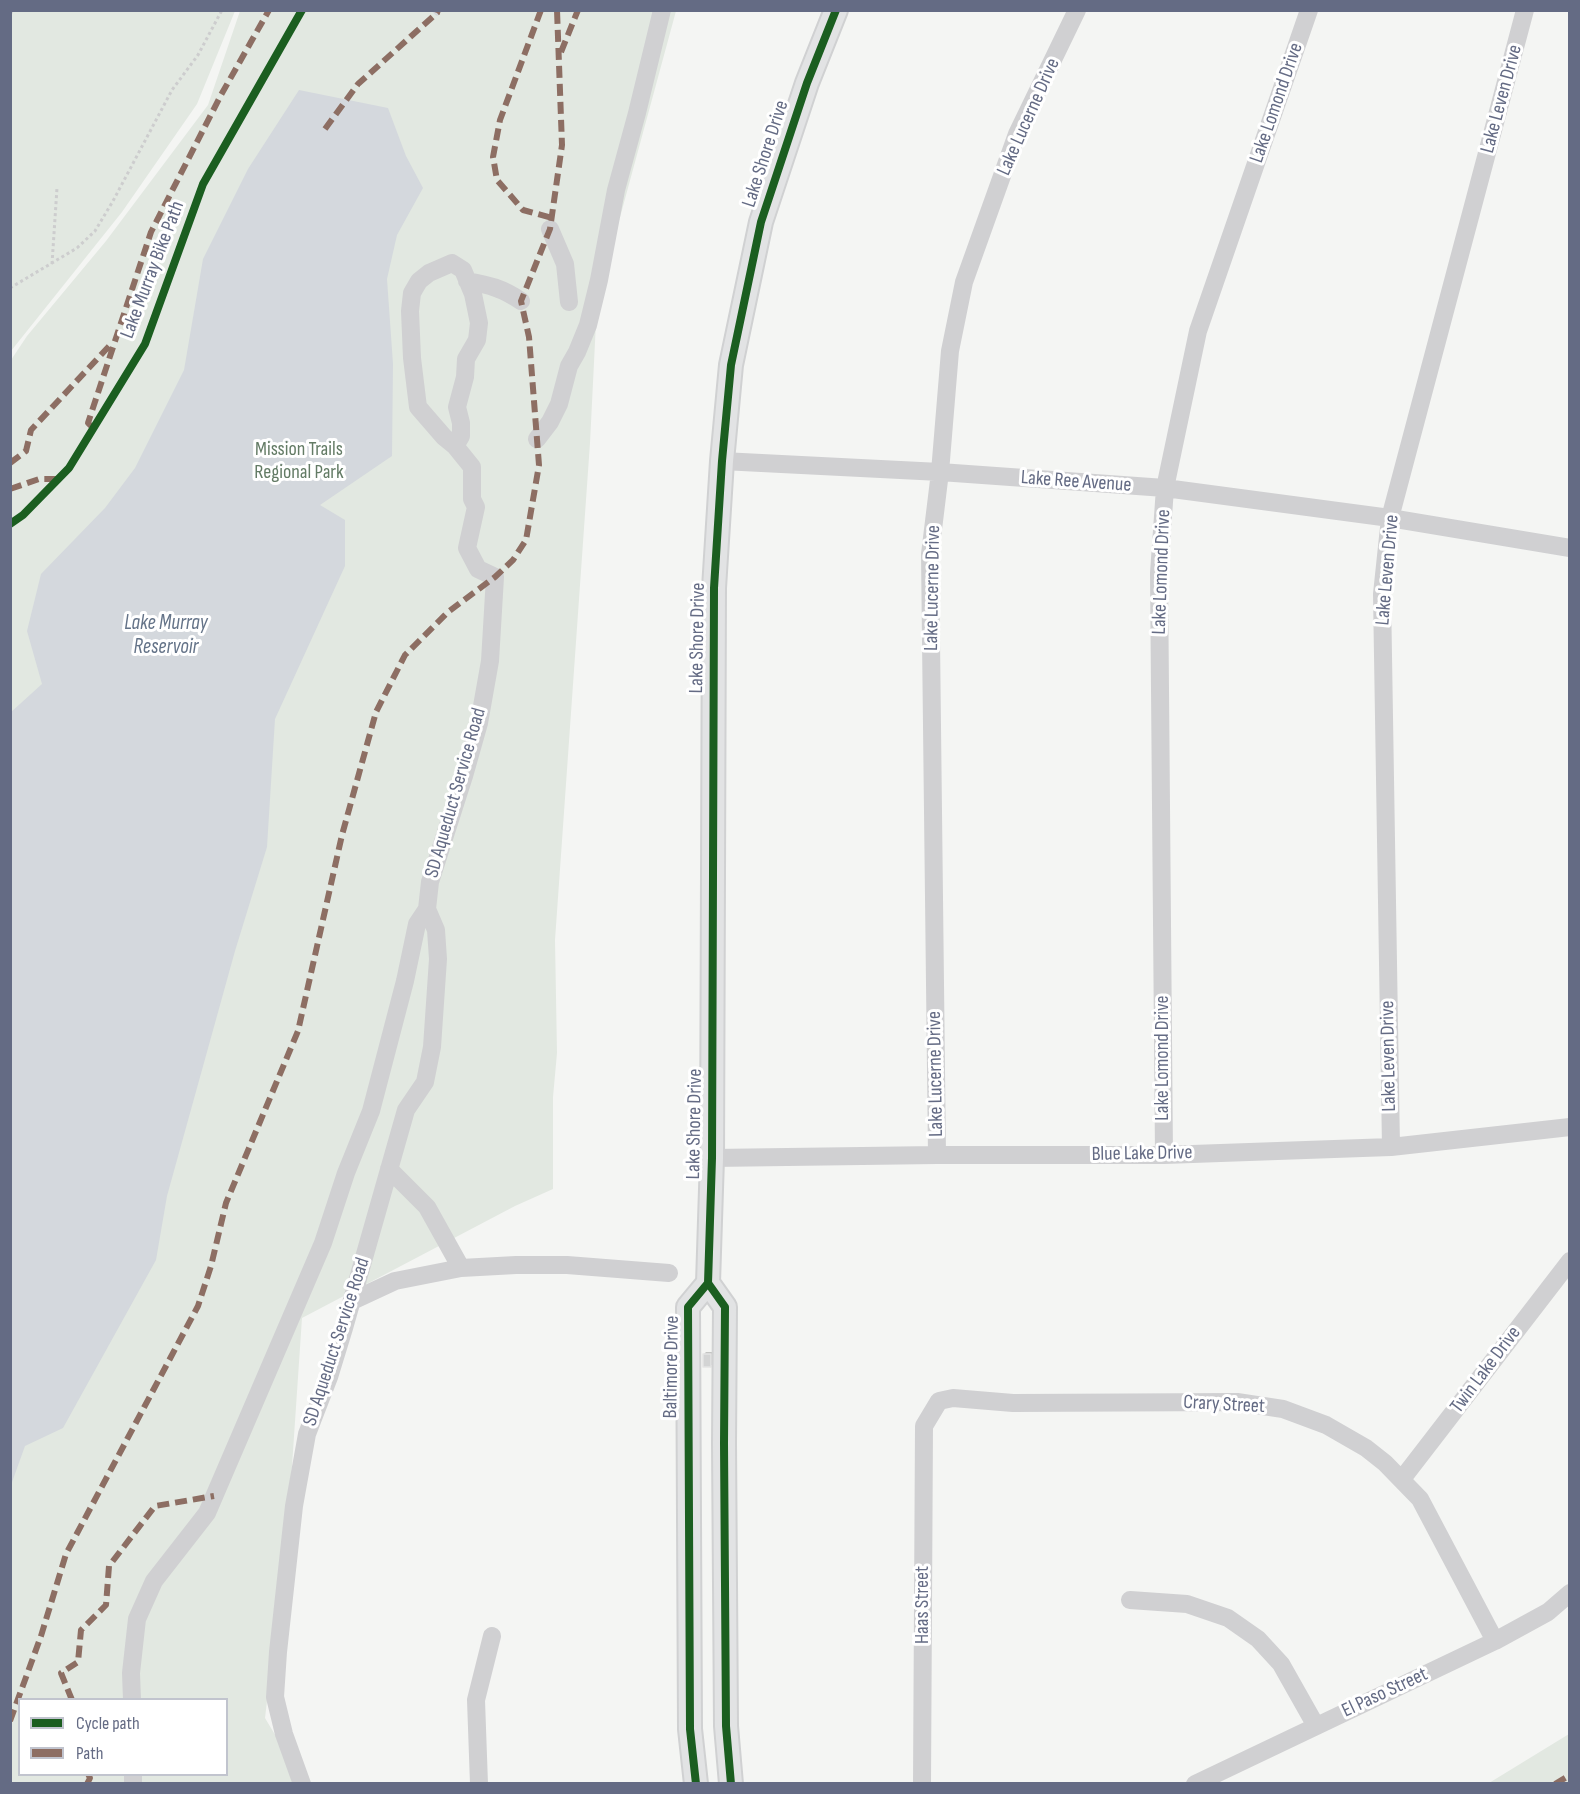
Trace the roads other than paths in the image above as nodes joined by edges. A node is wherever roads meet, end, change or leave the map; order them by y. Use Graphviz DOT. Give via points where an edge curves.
graph roads {
  1 [pos="662,10"];
  2 [pos="836,10"];
  3 [pos="1077,10"];
  4 [pos="1309,10"];
  5 [pos="1525,10"];
  6 [pos="550,229"];
  7 [pos="467,281"];
  8 [pos="521,301"];
  9 [pos="569,302"];
  10 [pos="537,439"];
  11 [pos="455,446"];
  12 [pos="722,461"];
  13 [pos="940,472"];
  14 [pos="1165,488"];
  15 [pos="1390,518"];
  16 [pos="1569,548"];
  17 [pos="426,909"];
  18 [pos="1569,1127"];
  19 [pos="1391,1147"];
  20 [pos="937,1155"];
  21 [pos="1164,1155"];
  22 [pos="712,1158"];
  23 [pos="389,1169"];
  24 [pos="1569,1261"];
  25 [pos="461,1268"];
  26 [pos="669,1273"];
  27 [pos="708,1283"];
  28 [pos="352,1301"];
  29 [pos="924,1426"];
  30 [pos="1402,1479"];
  31 [pos="1569,1593"];
  32 [pos="1130,1600"];
  33 [pos="492,1636"];
  34 [pos="1495,1641"];
  35 [pos="132,1698"];
  36 [pos="1316,1726"];
  37 [pos="302,1784"];
  38 [pos="478,1784"];
  39 [pos="696,1784"];
  40 [pos="731,1784"];
  41 [pos="922,1784"];
  42 [pos="1195,1784"];
  1 -- 10 [label="street" via="616,190 588,325 569,366 559,404"];
  2 -- 12 [label="main road, Lake Shore Drive" via="761,222 731,365"];
  3 -- 13 [label="street, Lake Lucerne Drive" via="1017,134 964,282 950,351"];
  4 -- 14 [label="street, Lake Lomond Drive" via="1198,331"];
  5 -- 15 [label="street, Lake Leven Drive"];
  6 -- 9 [label="street" via="565,264"];
  7 -- 8 [label="street" via="491,285"];
  7 -- 11 [label="street" via="479,323 477,340 466,359 457,407 461,436"];
  7 -- 11 [label="street, SD Aqueduct Service Road" via="463,270 452,263 429,273 412,293 410,311 418,407"];
  11 -- 17 [label="street, SD Aqueduct Service Road" via="472,467 472,499 476,507 467,548 478,569 495,577 490,661 479,723 430,882"];
  12 -- 13 [label="street, Lake Ree Avenue"];
  12 -- 22 [label="main road, Lake Shore Drive" via="714,588"];
  13 -- 14 [label="street, Lake Ree Avenue"];
  13 -- 20 [label="street, Lake Lucerne Drive" via="930,554"];
  14 -- 15 [label="street, Lake Ree Avenue"];
  14 -- 21 [label="street, Lake Lomond Drive" via="1159,573"];
  15 -- 16 [label="street, Lake Ree Avenue"];
  15 -- 19 [label="street, Lake Leven Drive" via="1382,594"];
  17 -- 23 [label="street, SD Aqueduct Service Road" via="436,930 438,959 432,1047 425,1082 406,1110"];
  17 -- 35 [label="street, SD Aqueduct Service Road" via="417,924 371,1111 323,1243 207,1513 154,1581 137,1619"];
  18 -- 19 [label="street, Blue Lake Drive"];
  19 -- 21 [label="street, Blue Lake Drive"];
  20 -- 21 [label="street, Blue Lake Drive"];
  20 -- 22 [label="street, Blue Lake Drive"];
  22 -- 27 [label="main road, Lake Shore Drive"];
  23 -- 25 [label="street" via="426,1207"];
  23 -- 28 [label="street, SD Aqueduct Service Road"];
  24 -- 30 [label="street, Twin Lake Drive"];
  25 -- 26 [label="street" via="567,1265"];
  25 -- 28 [label="street" via="395,1281"];
  27 -- 39 [label="main road, Baltimore Drive" via="688,1307 690,1729"];
  27 -- 40 [label="main road" via="725,1307 726,1717"];
  28 -- 37 [label="street, SD Aqueduct Service Road" via="307,1434 294,1506 278,1652 275,1697"];
  29 -- 30 [label="street, Crary Street" via="939,1401 953,1398 1013,1403 1237,1402 1305,1416 1336,1430 1366,1448"];
  29 -- 41 [label="street, Haas Street"];
  30 -- 34 [label="street, Crary Street" via="1420,1498"];
  31 -- 34 [label="street, El Paso Street" via="1548,1612"];
  32 -- 36 [label="street" via="1187,1604 1228,1618 1258,1639 1281,1664"];
  33 -- 38 [label="street" via="476,1700"];
  34 -- 36 [label="street, El Paso Street"];
  36 -- 42 [label="street, El Paso Street"];
}
